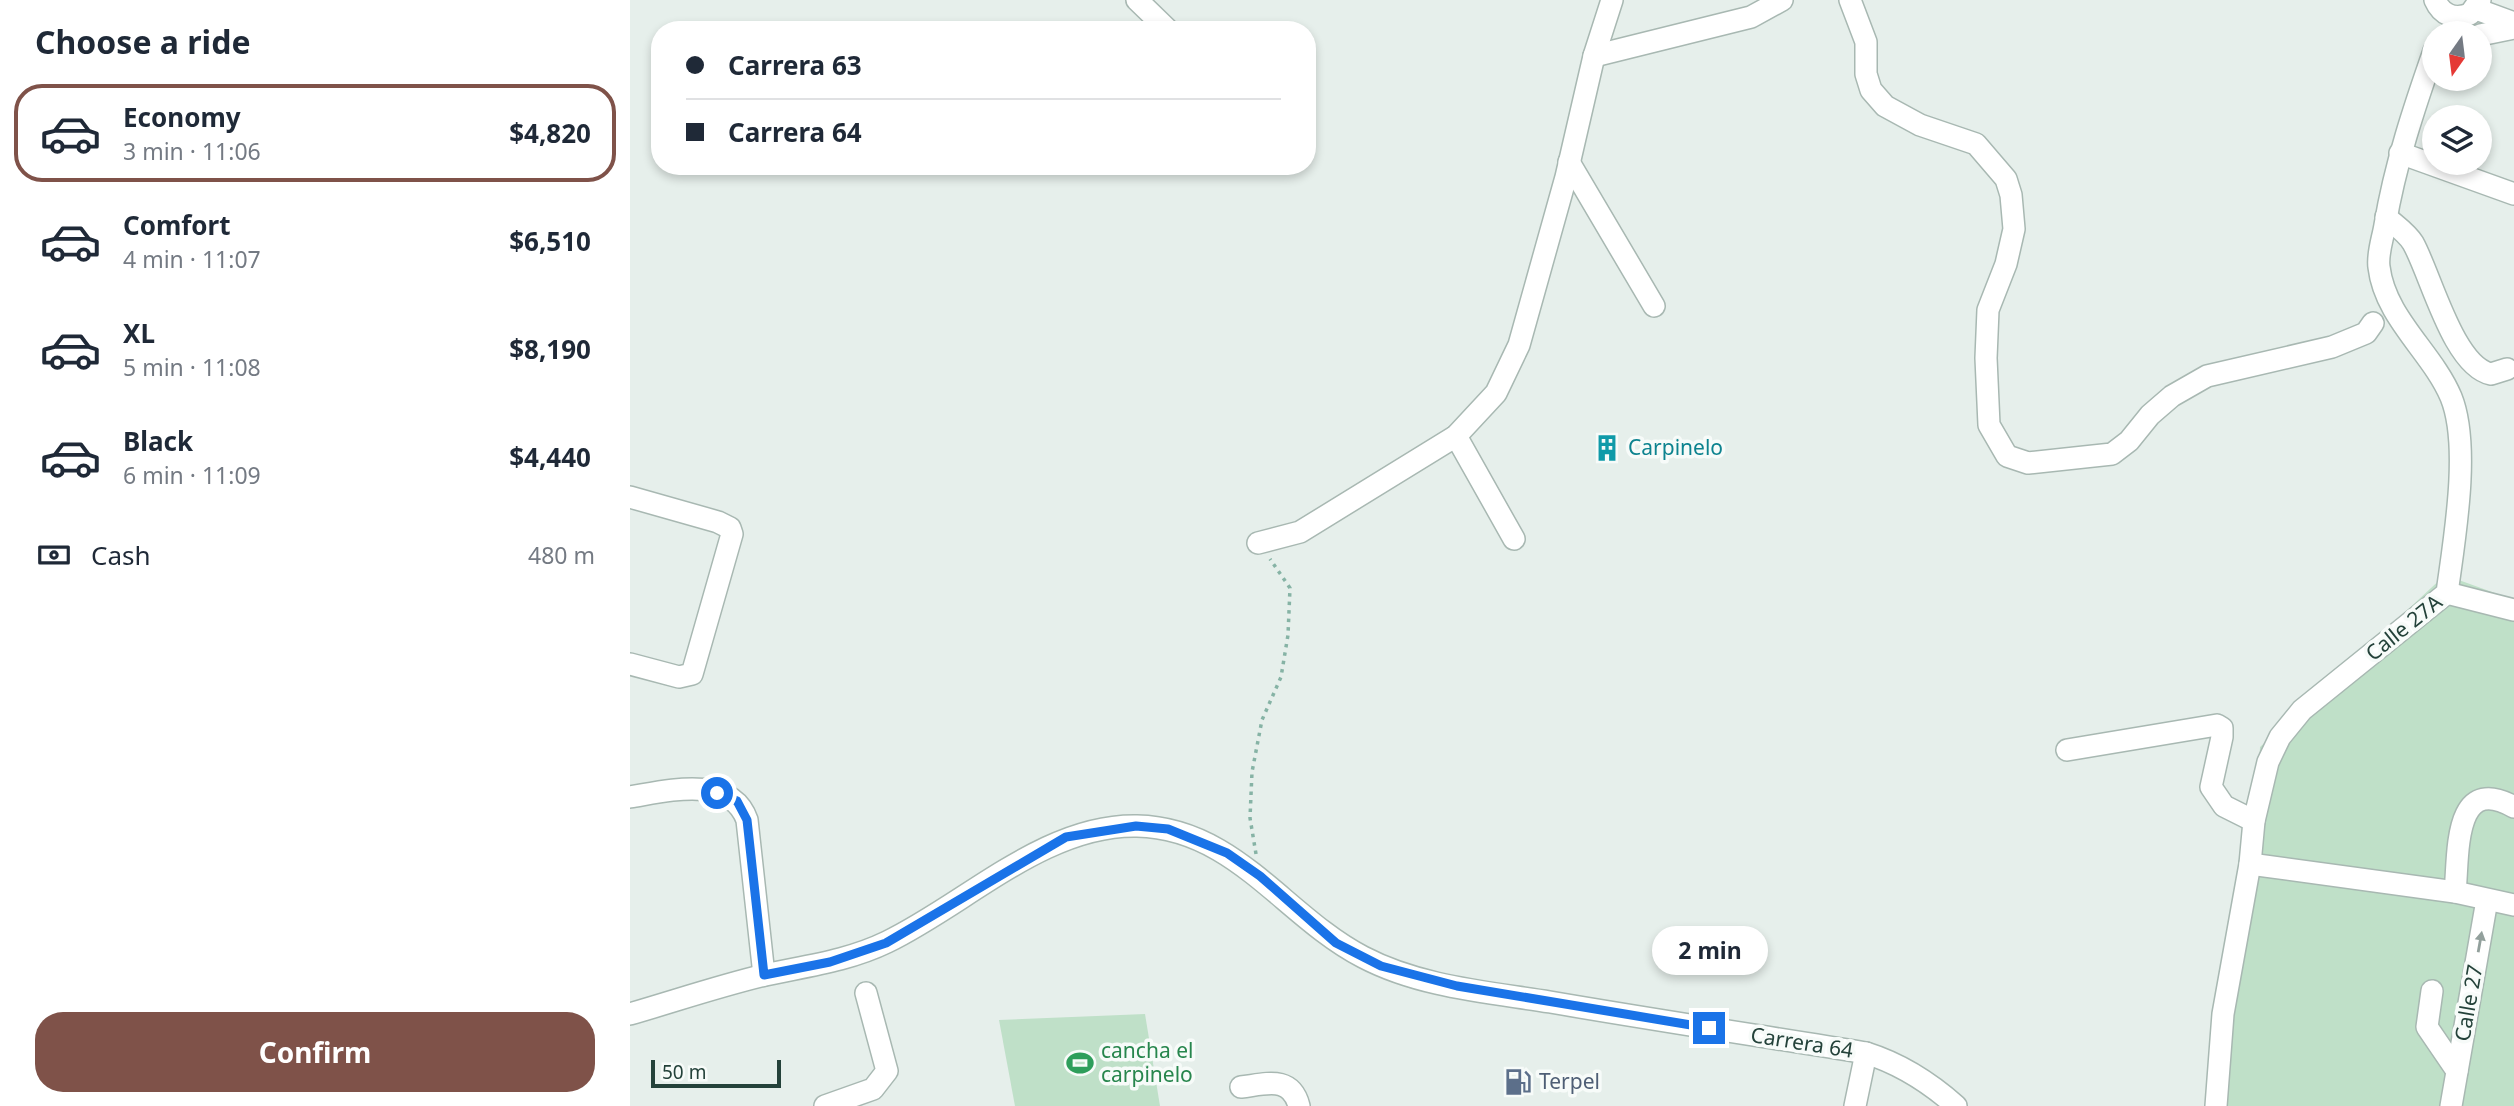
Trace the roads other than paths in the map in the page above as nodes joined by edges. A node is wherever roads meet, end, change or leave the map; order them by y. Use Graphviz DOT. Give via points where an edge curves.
graph roads {
  1 [pos="1137,0"];
  2 [pos="1612,0"];
  3 [pos="1782,0"];
  4 [pos="1850,0"];
  5 [pos="2478,4"];
  6 [pos="2441,16"];
  7 [pos="1159,21"];
  8 [pos="2514,26"];
  9 [pos="2492,32"];
  10 [pos="1594,56"];
  11 [pos="2422,90"];
  12 [pos="2400,153"];
  13 [pos="1569,162"];
  14 [pos="2514,194"];
  15 [pos="2386,217"];
  16 [pos="1654,306"];
  17 [pos="2373,323"];
  18 [pos="2507,369"];
  19 [pos="1455,436"];
  20 [pos="630,497"];
  21 [pos="1514,540"];
  22 [pos="1258,543"];
  23 [pos="2447,593"];
  24 [pos="2514,610"];
  25 [pos="630,664"];
  26 [pos="2067,750"];
  27 [pos="630,797"];
  28 [pos="2514,807"];
  29 [pos="2254,821"];
  30 [pos="2250,864"];
  31 [pos="2455,892"];
  32 [pos="2506,899"];
  33 [pos="764,975"];
  34 [pos="2432,991"];
  35 [pos="866,993"];
  36 [pos="630,1014"];
  37 [pos="1866,1053"];
  38 [pos="2457,1071"];
  39 [pos="1241,1087"];
  40 [pos="825,1106"];
  41 [pos="1299,1106"];
  42 [pos="1855,1106"];
  43 [pos="1956,1106"];
  44 [pos="2216,1106"];
  45 [pos="2451,1106"];
  1 -- 7 [label="street"];
  2 -- 10 [label="street"];
  3 -- 10 [label="street" via="1751,17"];
  4 -- 17 [label="street" via="1866,42 1871,90 1885,106 1920,125 1976,144 2006,179 2014,229 1988,310 1986,358 1990,425 2007,456 2028,463 2112,454 2172,396 2207,376 2332,347 2366,333"];
  5 -- 6 [label="street" via="2463,17"];
  5 -- 8 [label="street"];
  8 -- 9 [label="street"];
  10 -- 13 [label="street"];
  11 -- 12 [label="street, Calle 27A"];
  12 -- 14 [label="street"];
  12 -- 15 [label="street, Calle 27A"];
  13 -- 16 [label="street"];
  13 -- 19 [label="street" via="1519,345 1496,393"];
  15 -- 18 [label="street" via="2413,242 2431,289 2473,366 2491,374"];
  15 -- 23 [label="street, Calle 27A" via="2379,266 2385,289 2451,397 2456,419 2459,504"];
  19 -- 21 [label="street"];
  19 -- 22 [label="street" via="1300,532"];
  20 -- 25 [label="street" via="718,522 732,534 692,674 679,677"];
  23 -- 24 [label="street"];
  23 -- 29 [label="street, Calle 27A" via="2302,710 2280,737 2268,762"];
  26 -- 29 [label="street" via="2217,725 2222,737 2211,788 2224,806"];
  27 -- 33 [label="street" via="697,788 737,801 747,820"];
  28 -- 31 [label="street" via="2485,799 2467,812 2458,838"];
  29 -- 30 [label="street, Calle 27A"];
  30 -- 31 [label="street"];
  30 -- 44 [label="street, Calle 27A" via="2223,1014"];
  31 -- 32 [label="street"];
  38 -- 32 [label="street, Calle 27, one-way"];
  33 -- 36 [label="street, Carrera 64"];
  33 -- 37 [label="street, Carrera 64" via="830,962 886,943 1066,837 1136,826 1168,829 1227,853 1336,943 1381,966 1426,980"];
  34 -- 38 [label="street" via="2427,1027"];
  35 -- 40 [label="street" via="887,1071 873,1089"];
  37 -- 42 [label="street"];
  37 -- 43 [label="street, Carrera 64" via="1923,1078"];
  38 -- 45 [label="street, Calle 27"];
  39 -- 41 [label="street" via="1275,1082 1287,1085"];
}
